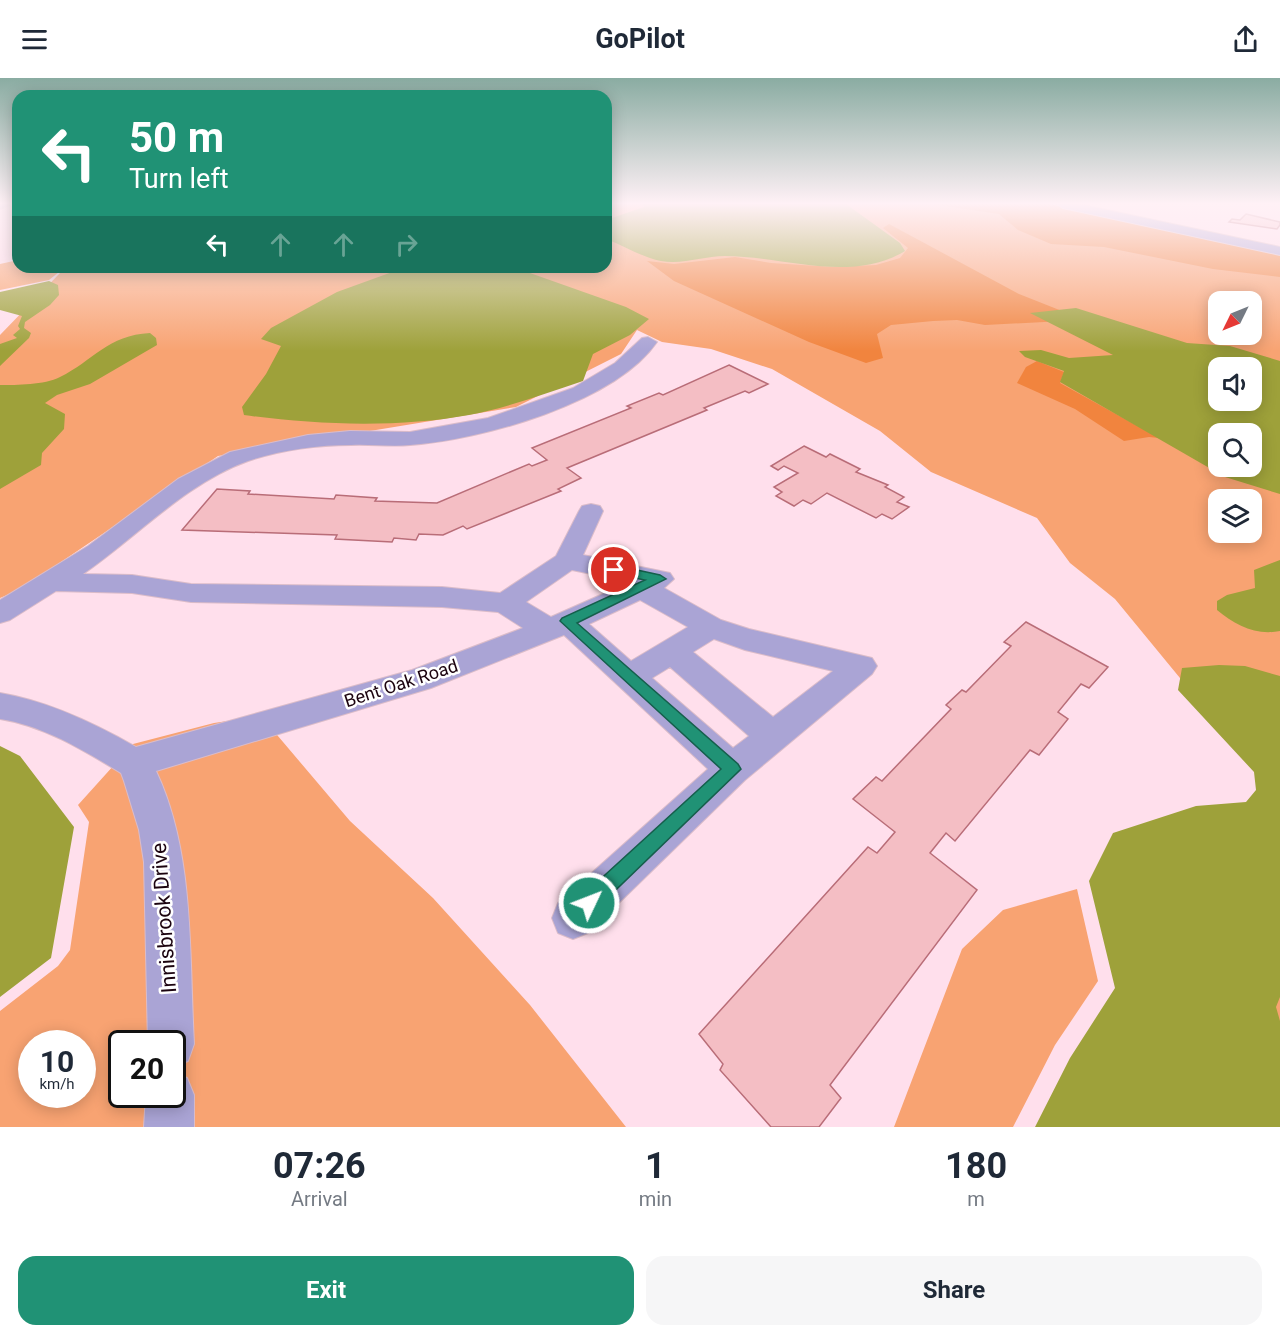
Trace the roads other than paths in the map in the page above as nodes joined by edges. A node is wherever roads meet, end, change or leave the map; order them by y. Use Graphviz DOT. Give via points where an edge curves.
graph roads {
  1 [pos="648,342"];
  2 [pos="591,511"];
  3 [pos="567,561"];
  4 [pos="50,582"];
  5 [pos="650,584"];
  6 [pos="506,603"];
  7 [pos="0,613"];
  8 [pos="558,625"];
  9 [pos="711,627"];
  10 [pos="671,651"];
  11 [pos="629,677"];
  12 [pos="0,706"];
  13 [pos="773,736"];
  14 [pos="133,763"];
  15 [pos="732,769"];
  16 [pos="573,918"];
  17 [pos="170,1030"];
  18 [pos="170,1108"];
  19 [pos="169,1127"];
  1 -- 4 [label="street" via="622,367 601,380 531,411 488,424 417,438 308,442 238,458 179,487 112,542"];
  2 -- 3 [label="street"];
  3 -- 5 [label="street"];
  3 -- 6 [label="street"];
  4 -- 6 [label="street" via="132,585 191,593 442,597"];
  4 -- 7 [label="street"];
  5 -- 8 [label="street, Bent Oak Road"];
  5 -- 9 [label="street"];
  6 -- 8 [label="street"];
  8 -- 11 [label="street"];
  8 -- 14 [label="street, Bent Oak Road" via="420,680"];
  9 -- 10 [label="street"];
  9 -- 13 [label="street" via="745,639 861,666"];
  10 -- 11 [label="street"];
  10 -- 13 [label="street"];
  11 -- 15 [label="street"];
  12 -- 14 [label="street" via="86,735"];
  13 -- 15 [label="street"];
  14 -- 17 [label="street, Innisbrook Drive" via="158,830 164,862"];
  15 -- 16 [label="street"];
  18 -- 19 [label="street"];
}
